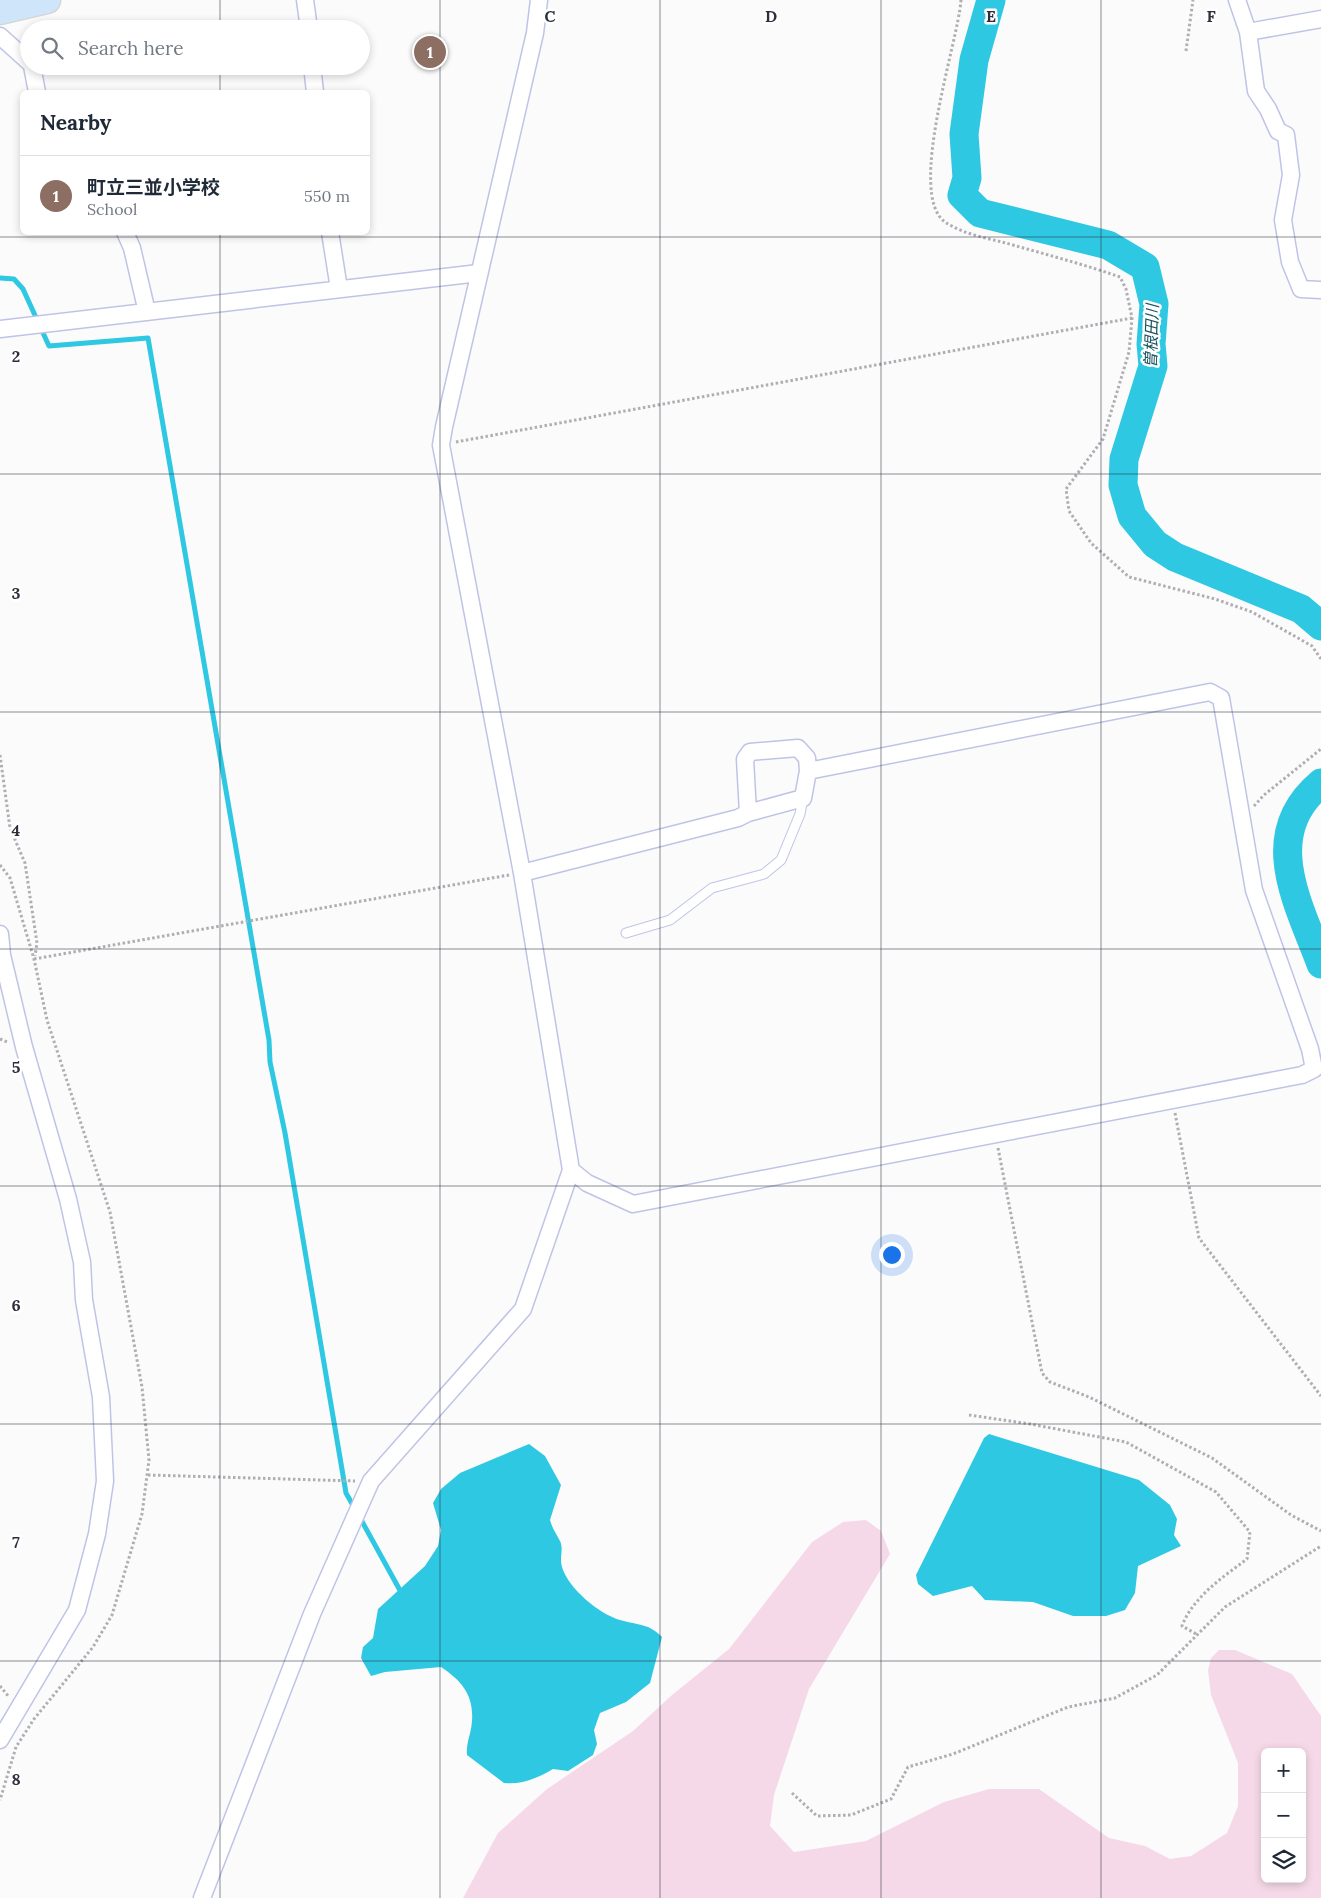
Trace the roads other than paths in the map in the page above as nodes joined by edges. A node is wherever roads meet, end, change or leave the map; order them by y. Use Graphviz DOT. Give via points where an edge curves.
graph roads {
  1 [pos="47,0"];
  2 [pos="306,0"];
  3 [pos="538,0"];
  4 [pos="1237,0"];
  5 [pos="0,11"];
  6 [pos="1321,18"];
  7 [pos="307,20"];
  8 [pos="1248,32"];
  9 [pos="0,36"];
  10 [pos="20,54"];
  11 [pos="34,75"];
  12 [pos="313,75"];
  13 [pos="37,90"];
  14 [pos="315,90"];
  15 [pos="126,235"];
  16 [pos="330,235"];
  17 [pos="479,273"];
  18 [pos="339,289"];
  19 [pos="1321,290"];
  20 [pos="147,312"];
  21 [pos="0,329"];
  22 [pos="808,771"];
  23 [pos="803,798"];
  24 [pos="748,813"];
  25 [pos="522,873"];
  26 [pos="626,932"];
  27 [pos="0,934"];
  28 [pos="1318,1068"];
  29 [pos="571,1170"];
  30 [pos="0,1740"];
  31 [pos="202,1898"];
  1 -- 5 [label="main road"];
  2 -- 7 [label="street"];
  3 -- 17 [label="street" via="535,33"];
  4 -- 8 [label="street"];
  6 -- 8 [label="street"];
  8 -- 19 [label="street" via="1256,91 1278,132 1286,135 1291,175 1283,220 1290,262 1301,290"];
  9 -- 10 [label="street"];
  11 -- 13 [label="street"];
  12 -- 14 [label="street"];
  15 -- 20 [label="street"];
  16 -- 18 [label="street"];
  17 -- 18 [label="street"];
  17 -- 25 [label="street" via="442,445"];
  18 -- 20 [label="street"];
  20 -- 21 [label="street"];
  22 -- 23 [label="street"];
  22 -- 24 [label="street" via="807,758 798,748 750,752 745,759"];
  22 -- 28 [label="street" via="1210,692 1221,698 1254,890"];
  23 -- 24 [label="street"];
  23 -- 26 [label="lane" via="800,814 781,860 764,874 712,888 670,920"];
  24 -- 25 [label="street"];
  25 -- 29 [label="street"];
  27 -- 30 [label="street" via="24,1047 68,1199 82,1262 84,1300 101,1397 104,1450 98,1534 77,1610"];
  28 -- 29 [label="street" via="1302,1076 633,1204 588,1183"];
  29 -- 31 [label="street" via="523,1308 371,1481 312,1614"];
}
